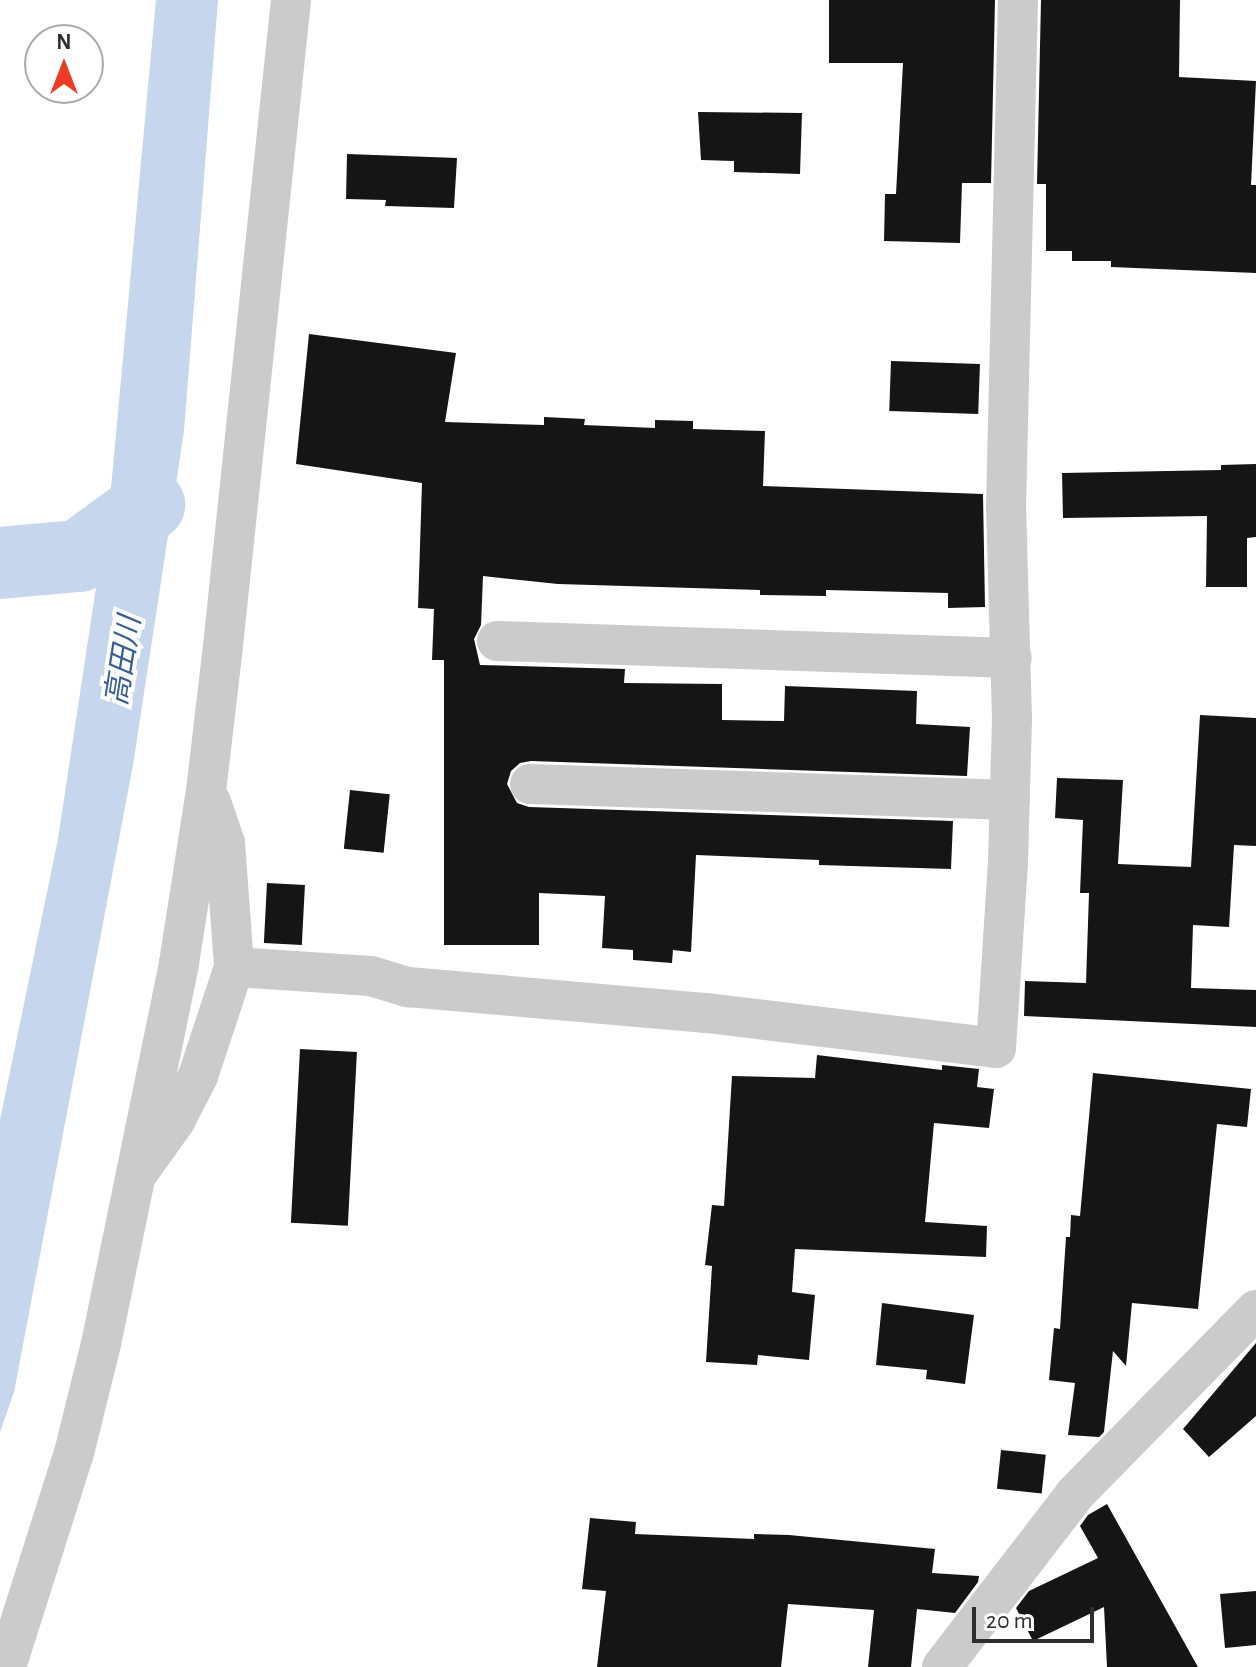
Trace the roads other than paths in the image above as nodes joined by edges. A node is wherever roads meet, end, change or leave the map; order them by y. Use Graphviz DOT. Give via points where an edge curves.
graph roads {
  1 [pos="291,0"];
  2 [pos="1018,0"];
  3 [pos="497,641"];
  4 [pos="1012,658"];
  5 [pos="530,784"];
  6 [pos="206,791"];
  7 [pos="1010,800"];
  8 [pos="234,967"];
  9 [pos="137,1174"];
  10 [pos="1256,1310"];
  11 [pos="6,1667"];
  12 [pos="942,1667"];
  1 -- 6 [label="street"];
  2 -- 4 [label="street" via="1006,508"];
  3 -- 4 [label="street"];
  4 -- 7 [label="street"];
  5 -- 7 [label="street"];
  6 -- 8 [label="street" via="225,843"];
  6 -- 9 [label="street"];
  7 -- 8 [label="street" via="996,1048 707,1013 408,987 371,976"];
  8 -- 9 [label="street" via="198,1076 175,1121"];
  9 -- 11 [label="street" via="74,1453"];
  10 -- 12 [label="street" via="1075,1494"];
}
